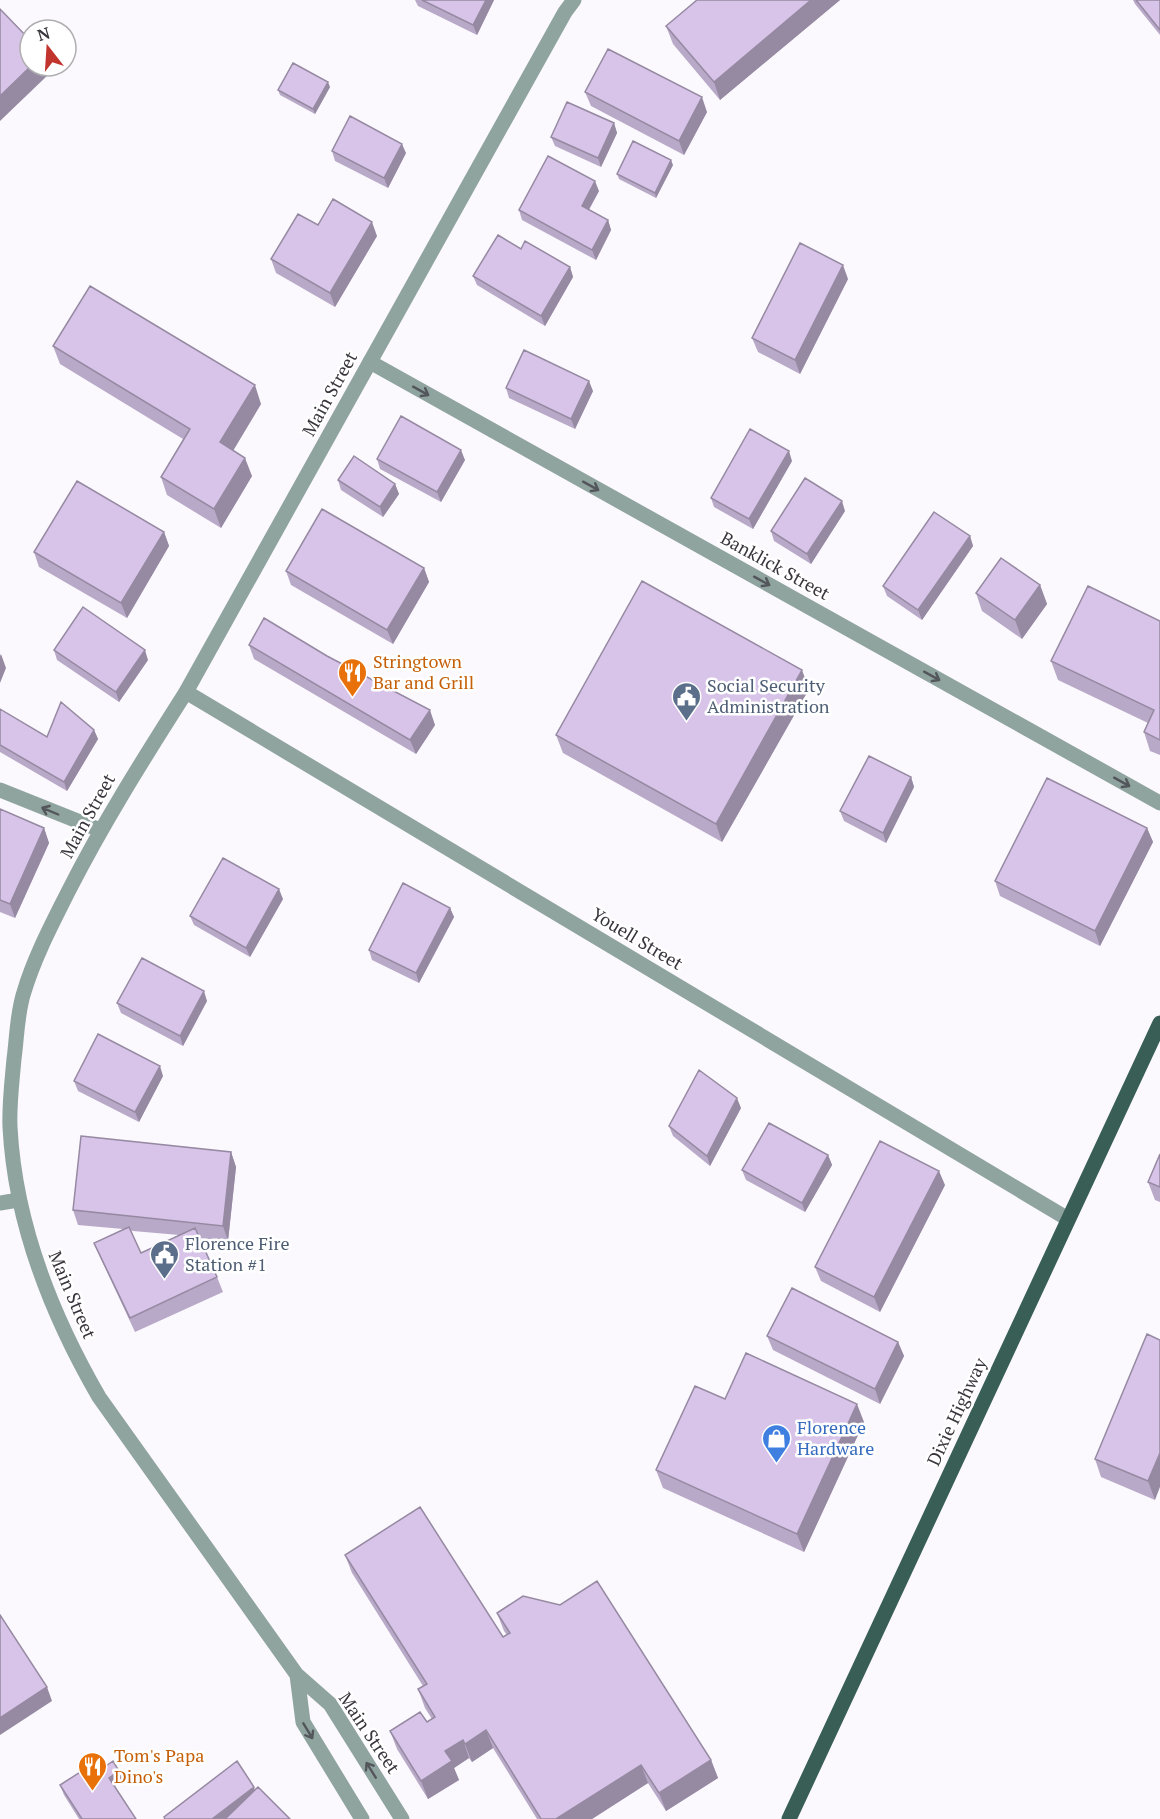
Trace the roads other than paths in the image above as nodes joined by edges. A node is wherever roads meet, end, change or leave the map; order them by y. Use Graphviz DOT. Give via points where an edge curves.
graph roads {
  1 [pos="574,0"];
  2 [pos="370,362"];
  3 [pos="186,692"];
  4 [pos="0,790"];
  5 [pos="1160,804"];
  6 [pos="100,830"];
  7 [pos="1160,1023"];
  8 [pos="18,1200"];
  9 [pos="0,1203"];
  10 [pos="1068,1219"];
  11 [pos="297,1675"];
  12 [pos="362,1819"];
  13 [pos="402,1819"];
  14 [pos="789,1819"];
  1 -- 2 [label="street, Main Street"];
  2 -- 3 [label="street, Main Street"];
  2 -- 5 [label="street, Banklick Street, one-way"];
  3 -- 6 [label="street, Main Street"];
  3 -- 10 [label="street, Youell Street"];
  6 -- 4 [label="street, one-way"];
  6 -- 8 [label="street, Main Street" via="57,914 19,1013 10,1093"];
  7 -- 10 [label="main road, Dixie Highway"];
  8 -- 9 [label="street"];
  8 -- 11 [label="street, Main Street" via="41,1276 81,1367"];
  10 -- 14 [label="main road, Dixie Highway"];
  11 -- 12 [label="street, Main Street, one-way" via="303,1722"];
  13 -- 11 [label="street, Main Street, one-way" via="330,1704"];
}
